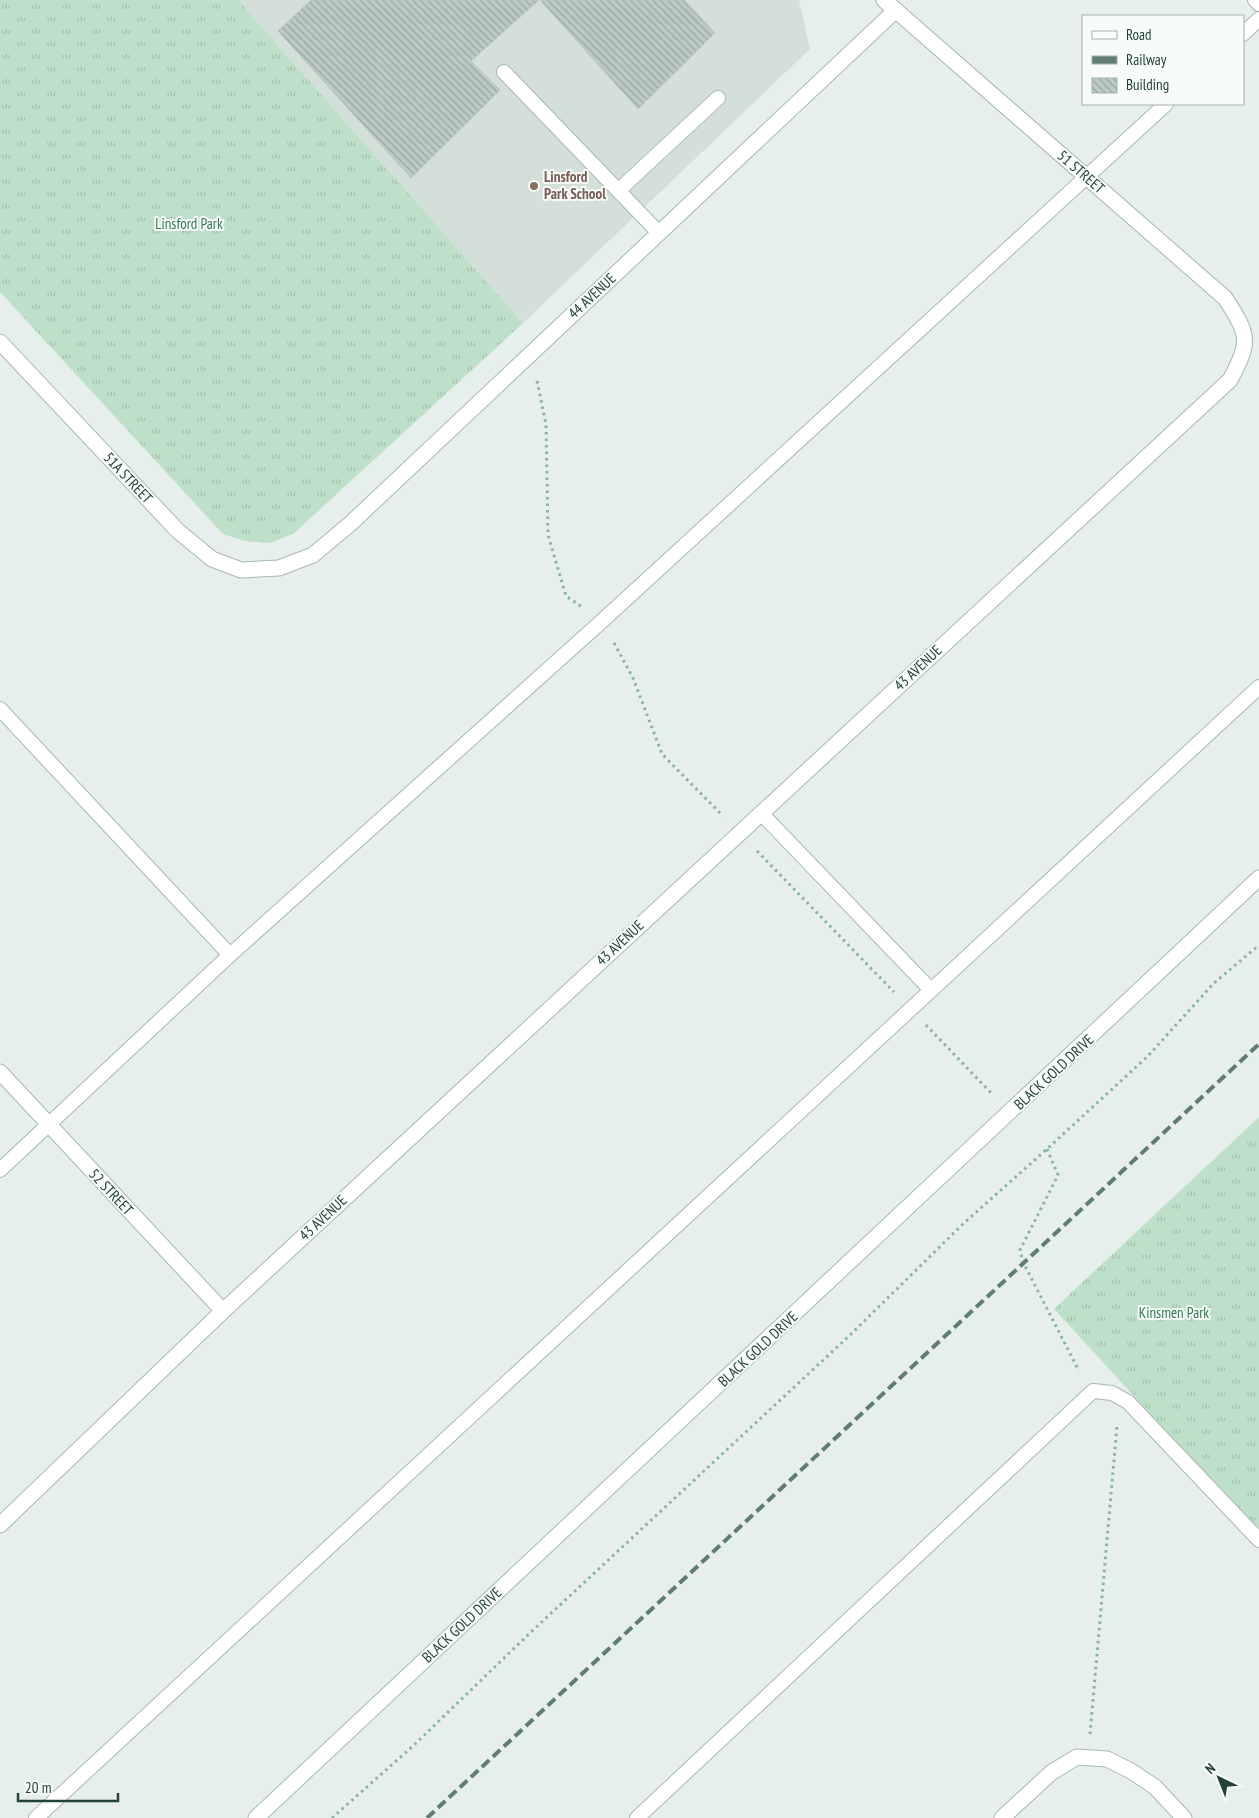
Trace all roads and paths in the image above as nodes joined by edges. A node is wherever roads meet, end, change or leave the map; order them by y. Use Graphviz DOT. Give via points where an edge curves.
graph roads {
  1 [pos="884,0"];
  2 [pos="1255,0"];
  3 [pos="1259,4"];
  4 [pos="896,10"];
  5 [pos="1259,19"];
  6 [pos="1244,33"];
  7 [pos="504,72"];
  8 [pos="718,98"];
  9 [pos="1165,105"];
  10 [pos="1086,176"];
  11 [pos="619,190"];
  12 [pos="659,233"];
  13 [pos="0,342"];
  14 [pos="531,354"];
  15 [pos="1240,362"];
  16 [pos="279,568"];
  17 [pos="602,621"];
  18 [pos="1259,687"];
  19 [pos="0,709"];
  20 [pos="761,813"];
  21 [pos="740,833"];
  22 [pos="1259,878"];
  23 [pos="1259,945"];
  24 [pos="230,955"];
  25 [pos="931,990"];
  26 [pos="910,1009"];
  27 [pos="0,1072"];
  28 [pos="994,1095"];
  29 [pos="50,1125"];
  30 [pos="1047,1149"];
  31 [pos="0,1170"];
  32 [pos="223,1312"];
  33 [pos="1093,1390"];
  34 [pos="0,1525"];
  35 [pos="1259,1540"];
  36 [pos="1088,1758"];
  37 [pos="36,1818"];
  38 [pos="256,1818"];
  39 [pos="332,1818"];
  40 [pos="637,1818"];
  41 [pos="1002,1818"];
  42 [pos="1184,1818"];
  1 -- 4 [label="street, 51 STREET"];
  2 -- 3 [label="lane"];
  4 -- 10 [label="street, 51 STREET"];
  4 -- 12 [label="street, 44 AVENUE"];
  5 -- 6 [label="lane"];
  7 -- 11 [label="lane"];
  8 -- 11 [label="lane"];
  9 -- 10 [label="lane"];
  10 -- 15 [label="street, 51 STREET" via="1225,298 1246,338"];
  10 -- 17 [label="lane"];
  11 -- 12 [label="lane"];
  12 -- 14 [label="street, 44 AVENUE"];
  13 -- 16 [label="street, 51A STREET" via="178,531 198,548 212,559 241,570"];
  14 -- 16 [label="street, 44 AVENUE" via="314,555"];
  14 -- 17 [label="path" via="546,424 548,535 566,596"];
  15 -- 20 [label="street, 43 AVENUE" via="1230,380"];
  17 -- 21 [label="path" via="633,678 662,754"];
  17 -- 24 [label="lane"];
  18 -- 25 [label="lane"];
  19 -- 24 [label="lane"];
  20 -- 21 [label="street, 43 AVENUE"];
  20 -- 25 [label="lane"];
  21 -- 26 [label="path"];
  21 -- 32 [label="street, 43 AVENUE"];
  22 -- 38 [label="street, BLACK GOLD DRIVE"];
  23 -- 30 [label="path" via="1213,984 1148,1056"];
  24 -- 29 [label="lane"];
  25 -- 26 [label="lane"];
  26 -- 28 [label="path"];
  26 -- 37 [label="lane"];
  27 -- 29 [label="street, 52 STREET"];
  29 -- 31 [label="lane"];
  29 -- 32 [label="street, 52 STREET"];
  30 -- 33 [label="path" via="1058,1175 1020,1250 1023,1262 1082,1377"];
  30 -- 39 [label="path" via="964,1223 413,1746"];
  32 -- 34 [label="street, 43 AVENUE"];
  33 -- 35 [label="lane" via="1112,1393 1128,1402"];
  33 -- 36 [label="path" via="1117,1420"];
  33 -- 40 [label="lane"];
  36 -- 41 [label="street" via="1076,1757 1052,1772"];
  36 -- 42 [label="street" via="1108,1759 1131,1771 1155,1787"];
}
